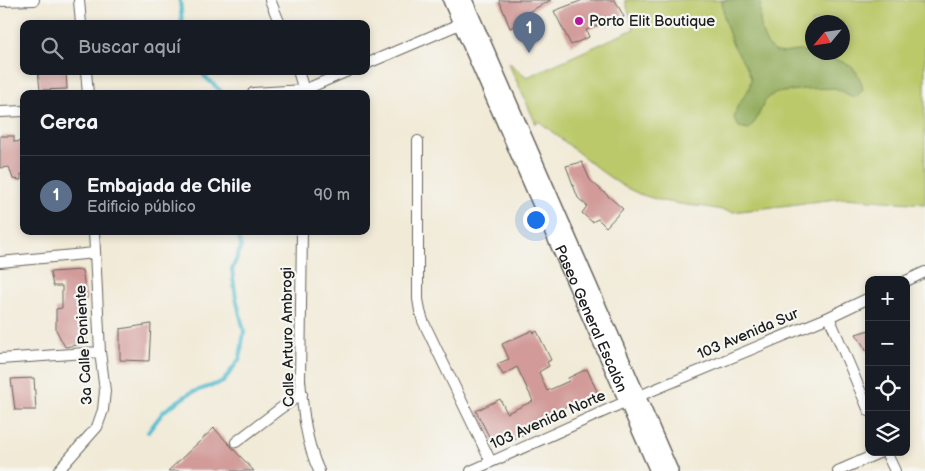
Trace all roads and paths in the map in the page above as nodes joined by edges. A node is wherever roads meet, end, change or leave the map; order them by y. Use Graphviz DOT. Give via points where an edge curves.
graph roads {
  1 [pos="34,0"];
  2 [pos="79,0"];
  3 [pos="270,0"];
  4 [pos="451,0"];
  5 [pos="464,0"];
  6 [pos="0,1"];
  7 [pos="81,20"];
  8 [pos="278,20"];
  9 [pos="466,21"];
  10 [pos="370,62"];
  11 [pos="86,75"];
  12 [pos="299,75"];
  13 [pos="340,75"];
  14 [pos="88,90"];
  15 [pos="303,90"];
  16 [pos="308,90"];
  17 [pos="20,110"];
  18 [pos="0,112"];
  19 [pos="418,141"];
  20 [pos="94,235"];
  21 [pos="302,235"];
  22 [pos="95,253"];
  23 [pos="0,262"];
  24 [pos="925,272"];
  25 [pos="910,279"];
  26 [pos="865,300"];
  27 [pos="829,317"];
  28 [pos="100,352"];
  29 [pos="0,359"];
  30 [pos="302,394"];
  31 [pos="632,399"];
  32 [pos="865,402"];
  33 [pos="236,442"];
  34 [pos="872,456"];
  35 [pos="888,456"];
  36 [pos="491,462"];
  37 [pos="58,471"];
  38 [pos="319,471"];
  39 [pos="470,471"];
  40 [pos="658,471"];
  41 [pos="670,471"];
  42 [pos="838,471"];
  43 [pos="895,471"];
  1 -- 6 [label="street"];
  2 -- 7 [label="street"];
  3 -- 8 [label="street"];
  4 -- 9 [label="street, Paseo General Escalón"];
  5 -- 9 [label="street, Paseo General Escalón"];
  9 -- 10 [label="street"];
  9 -- 31 [label="street, Paseo General Escalón"];
  11 -- 14 [label="street"];
  12 -- 15 [label="street"];
  13 -- 16 [label="street"];
  17 -- 18 [label="street"];
  19 -- 36 [label="street" via="420,311"];
  20 -- 22 [label="street, 3a Calle Poniente"];
  21 -- 30 [label="street, Calle Arturo Ambrogi"];
  22 -- 23 [label="street"];
  22 -- 28 [label="street, 3a Calle Poniente"];
  24 -- 25 [label="street"];
  26 -- 27 [label="street, 103 Avenida Sur"];
  27 -- 31 [label="street, 103 Avenida Sur"];
  27 -- 32 [label="street"];
  28 -- 29 [label="street"];
  28 -- 37 [label="street, 3a Calle Poniente" via="105,391 97,427"];
  30 -- 33 [label="street"];
  30 -- 38 [label="street, Calle Arturo Ambrogi" via="312,454"];
  31 -- 36 [label="street, 103 Avenida Norte"];
  31 -- 40 [label="street, Paseo General Escalón"];
  31 -- 41 [label="street, Paseo General Escalón"];
  34 -- 42 [label="street"];
  35 -- 43 [label="street"];
  36 -- 39 [label="street, 103 Avenida Norte"];
}
